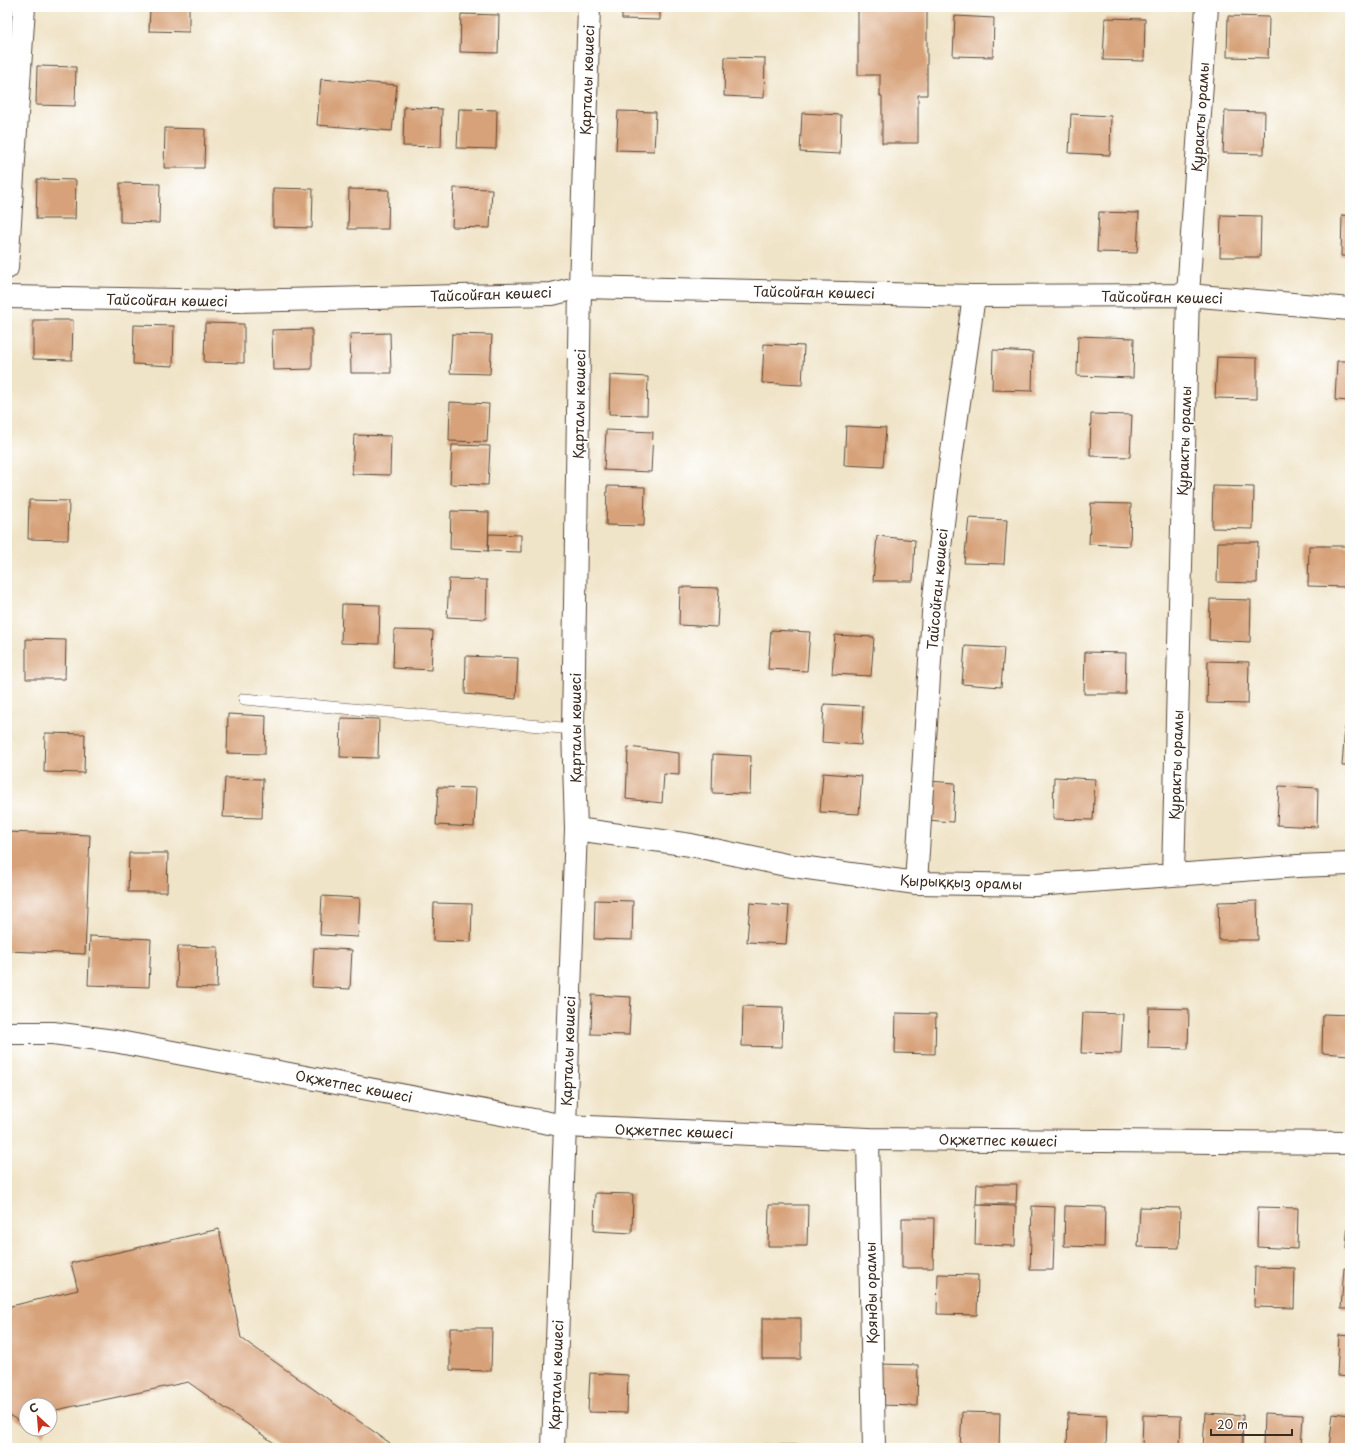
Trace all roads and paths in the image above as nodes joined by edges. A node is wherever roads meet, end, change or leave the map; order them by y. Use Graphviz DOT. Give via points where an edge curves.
graph roads {
  1 [pos="24,7"];
  2 [pos="589,7"];
  3 [pos="1207,7"];
  4 [pos="7,268"];
  5 [pos="580,287"];
  6 [pos="1188,294"];
  7 [pos="974,296"];
  8 [pos="7,297"];
  9 [pos="1350,309"];
  10 [pos="244,700"];
  11 [pos="573,730"];
  12 [pos="576,829"];
  13 [pos="1350,864"];
  14 [pos="1173,875"];
  15 [pos="916,883"];
  16 [pos="7,1033"];
  17 [pos="565,1126"];
  18 [pos="868,1139"];
  19 [pos="1350,1144"];
  20 [pos="553,1448"];
  21 [pos="874,1448"];
  1 -- 4 [label="street"];
  2 -- 5 [label="street, Қарталы көшесі"];
  3 -- 6 [label="street, Қуракты орамы"];
  5 -- 7 [label="street, Тайсойған көшесі"];
  5 -- 8 [label="street, Тайсойған көшесі" via="552,294 242,300"];
  5 -- 11 [label="street, Қарталы көшесі"];
  6 -- 7 [label="street, Тайсойған көшесі"];
  6 -- 9 [label="street, Тайсойған көшесі"];
  6 -- 14 [label="street, Қуракты орамы"];
  7 -- 15 [label="street, Тайсойған көшесі" via="934,597"];
  10 -- 11 [label="lane"];
  11 -- 12 [label="street, Қарталы көшесі"];
  12 -- 15 [label="street, Қырыққыз орамы" via="691,845 786,865"];
  12 -- 17 [label="street, Қарталы көшесі"];
  13 -- 14 [label="street, Қырыққыз орамы"];
  14 -- 15 [label="street, Қырыққыз орамы" via="1035,885"];
  16 -- 17 [label="street, Оқжетпес көшесі" via="53,1033 114,1040"];
  17 -- 18 [label="street, Оқжетпес көшесі"];
  17 -- 20 [label="street, Қарталы көшесі"];
  18 -- 19 [label="street, Оқжетпес көшесі"];
  18 -- 21 [label="street, Қоянды орамы"];
}
